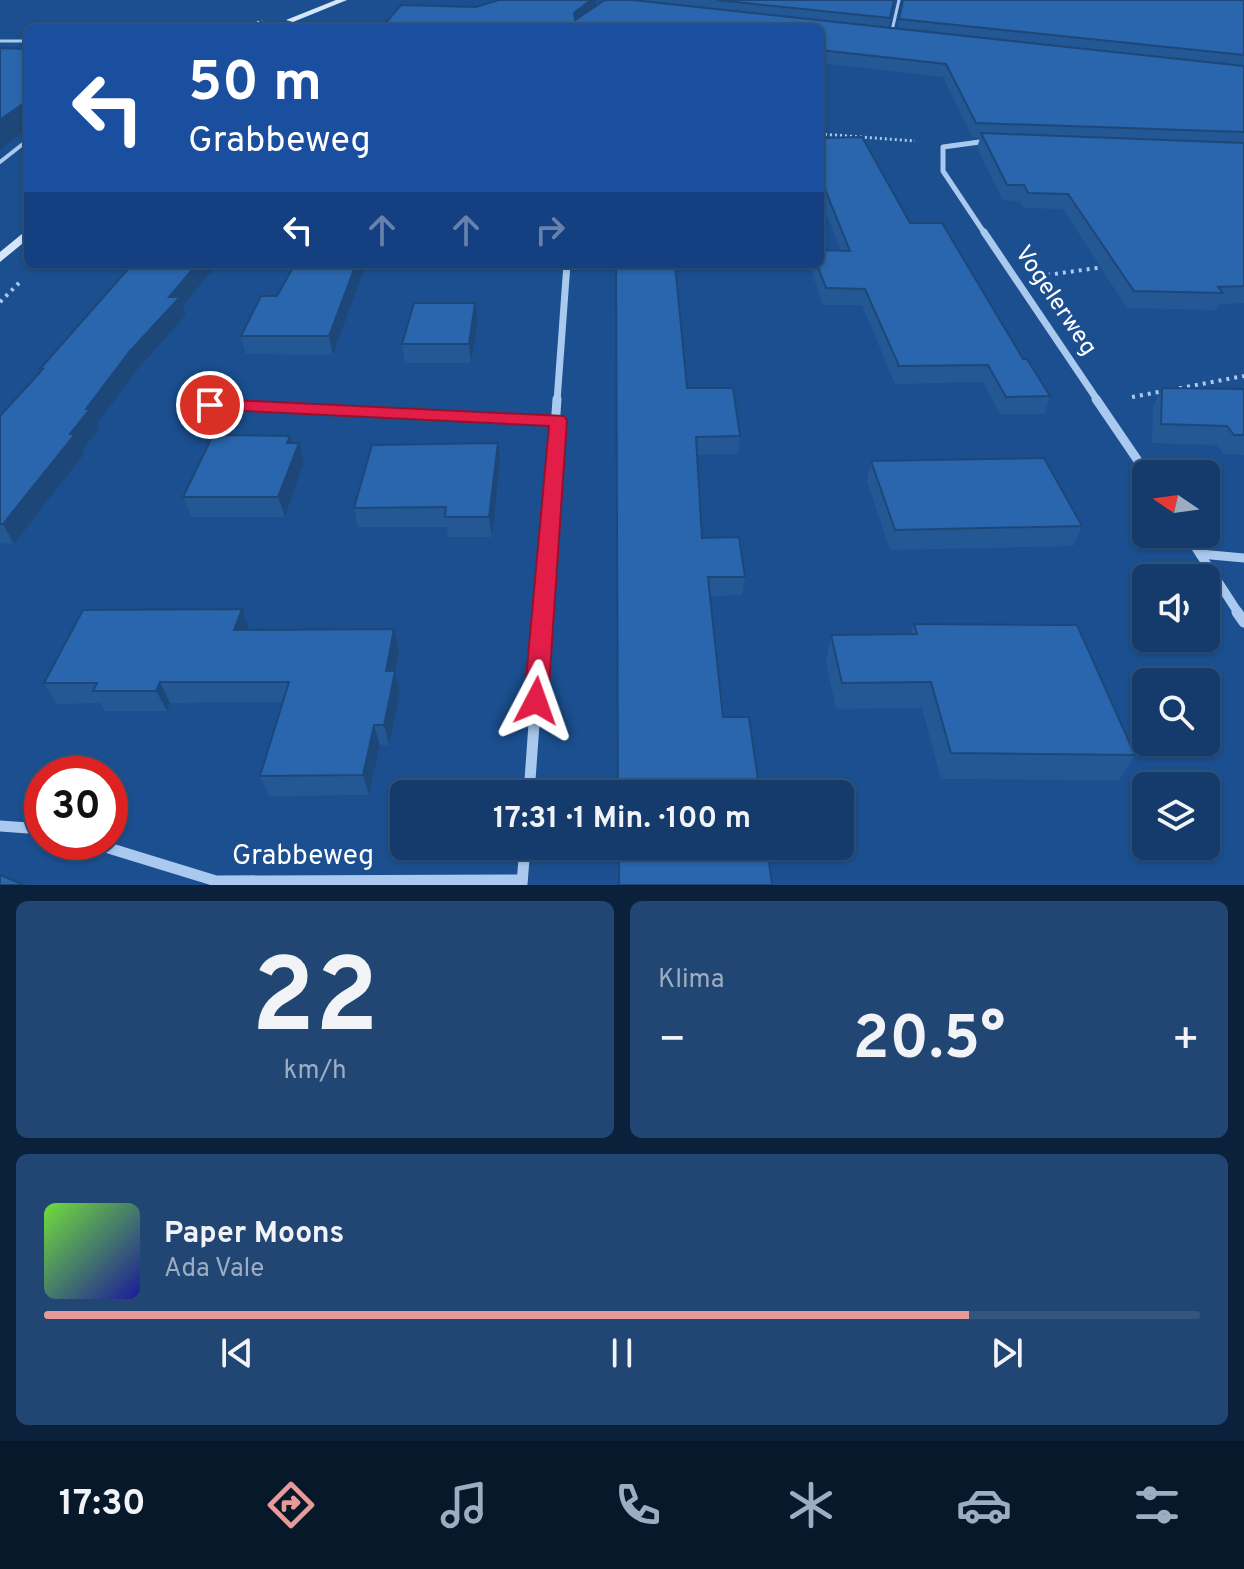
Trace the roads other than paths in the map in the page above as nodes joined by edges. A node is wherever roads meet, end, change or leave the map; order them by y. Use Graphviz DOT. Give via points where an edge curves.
graph roads {
  1 [pos="343,0"];
  2 [pos="899,0"];
  3 [pos="309,2"];
  4 [pos="290,20"];
  5 [pos="284,24"];
  6 [pos="875,34"];
  7 [pos="891,36"];
  8 [pos="906,37"];
  9 [pos="0,41"];
  10 [pos="24,41"];
  11 [pos="1002,141"];
  12 [pos="24,143"];
  13 [pos="0,162"];
  14 [pos="24,237"];
  15 [pos="0,258"];
  16 [pos="567,268"];
  17 [pos="210,405"];
  18 [pos="558,420"];
  19 [pos="1138,460"];
  20 [pos="1196,548"];
  21 [pos="1200,554"];
  22 [pos="1244,558"];
  23 [pos="1244,622"];
  24 [pos="530,780"];
  25 [pos="0,826"];
  26 [pos="24,828"];
  27 [pos="128,854"];
  28 [pos="524,860"];
  29 [pos="522,883"];
  1 -- 4 [label="main road"];
  2 -- 7 [label="lane"];
  3 -- 4 [label="main road"];
  4 -- 5 [label="main road"];
  6 -- 7 [label="main road"];
  7 -- 8 [label="main road"];
  9 -- 10 [label="lane"];
  11 -- 19 [label="street, Vogelerweg" via="943,147 943,171"];
  12 -- 13 [label="lane"];
  14 -- 15 [label="main road"];
  16 -- 18 [label="street"];
  17 -- 18 [label="street"];
  18 -- 24 [label="street"];
  20 -- 21 [label="street"];
  21 -- 22 [label="street"];
  21 -- 23 [label="street"];
  25 -- 26 [label="street"];
  27 -- 29 [label="street, Grabbeweg" via="216,881"];
  28 -- 29 [label="street, Grabbeweg"];
}
